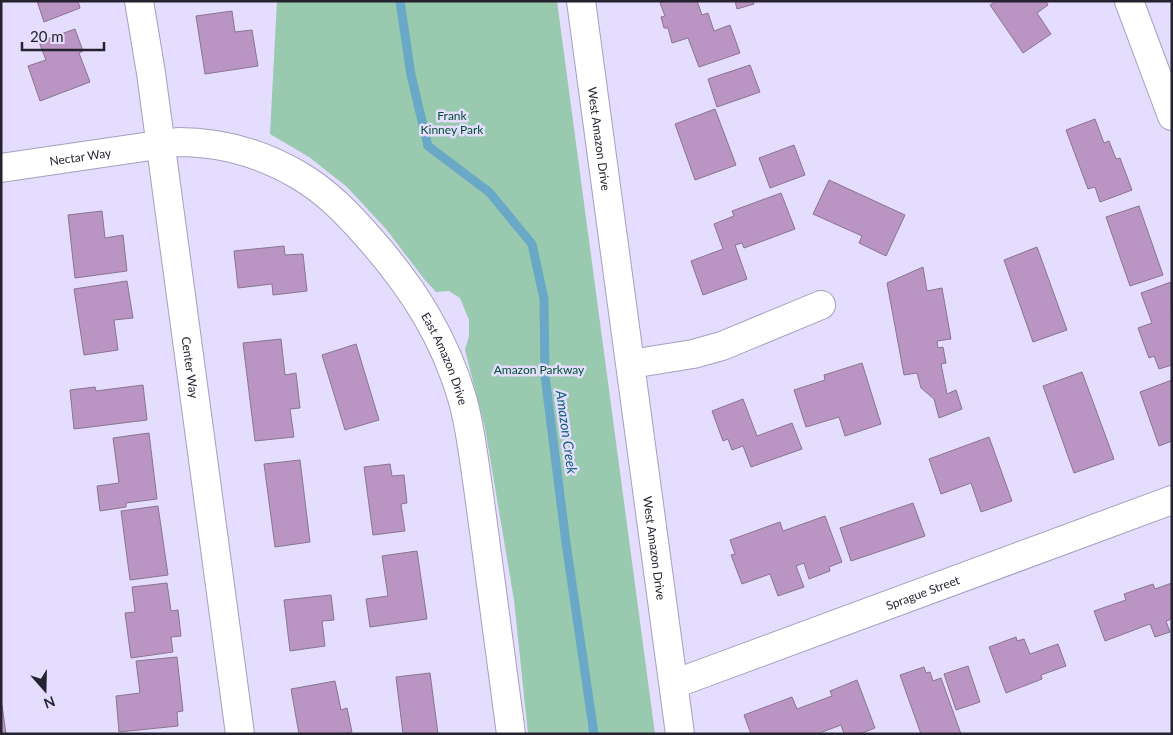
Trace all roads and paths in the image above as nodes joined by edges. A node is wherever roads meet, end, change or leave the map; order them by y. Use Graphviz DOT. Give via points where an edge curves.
graph roads {
  1 [pos="139,1"];
  2 [pos="581,1"];
  3 [pos="1129,1"];
  4 [pos="1172,116"];
  5 [pos="160,144"];
  6 [pos="1,168"];
  7 [pos="820,306"];
  8 [pos="631,364"];
  9 [pos="1172,500"];
  10 [pos="674,684"];
  11 [pos="240,734"];
  12 [pos="511,734"];
  13 [pos="680,734"];
  1 -- 5 [label="street, Center Way"];
  2 -- 8 [label="street, West Amazon Drive"];
  3 -- 4 [label="street"];
  5 -- 6 [label="street, Nectar Way"];
  5 -- 11 [label="street, Center Way"];
  5 -- 12 [label="street, East Amazon Drive" via="199,142 227,146 264,158 300,176 326,194 356,222 413,293 450,362 464,403"];
  7 -- 8 [label="street" via="722,346"];
  8 -- 10 [label="street, West Amazon Drive"];
  9 -- 10 [label="street, Sprague Street"];
  10 -- 13 [label="street, West Amazon Drive"];
}
